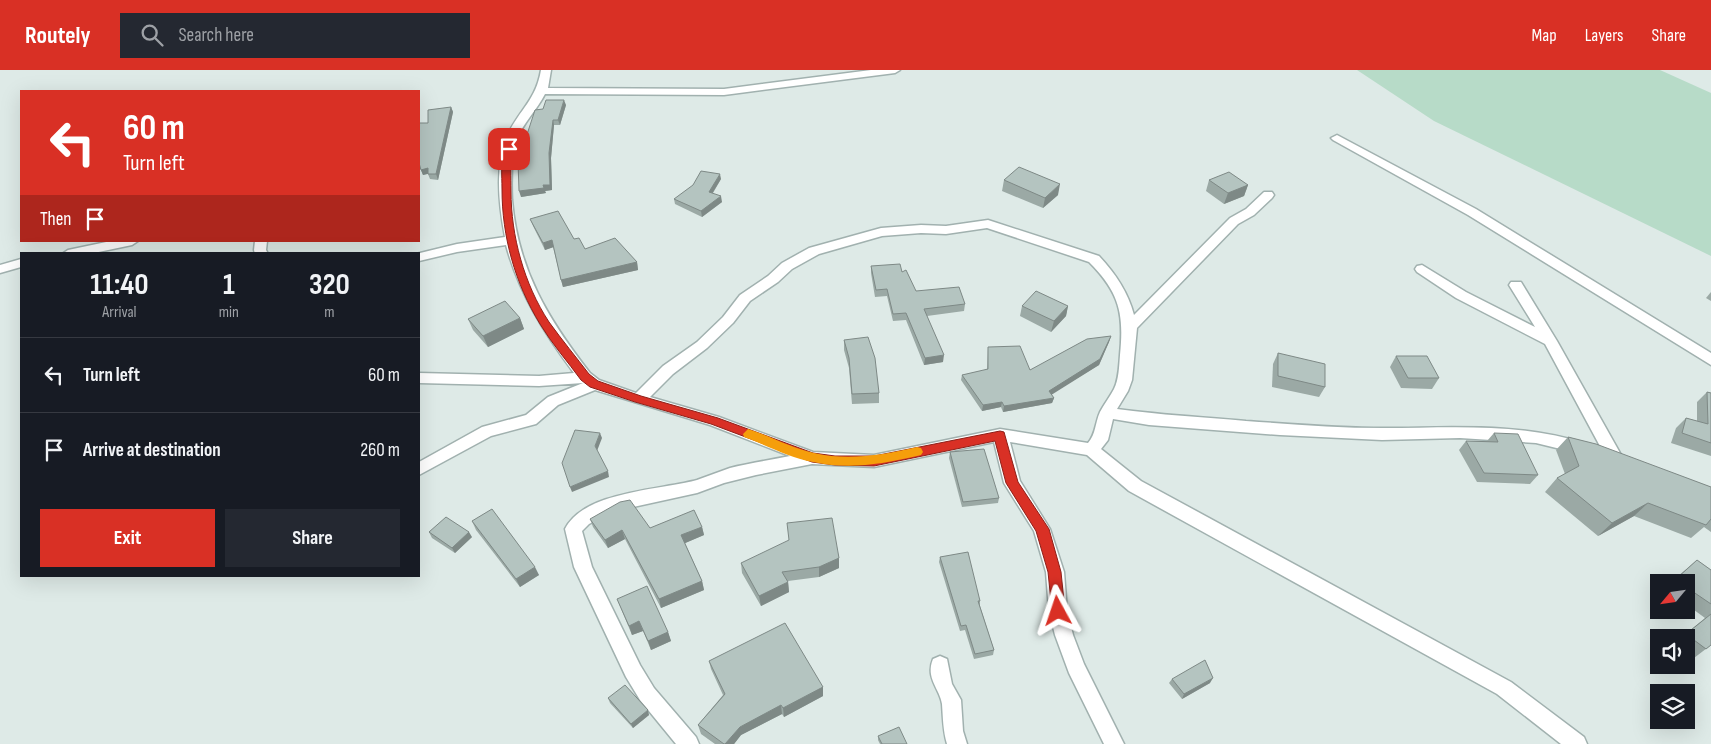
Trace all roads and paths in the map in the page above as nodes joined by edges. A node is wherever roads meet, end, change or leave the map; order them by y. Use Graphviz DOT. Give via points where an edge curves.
graph roads {
  1 [pos="546,70"];
  2 [pos="895,70"];
  3 [pos="542,91"];
  4 [pos="1337,138"];
  5 [pos="1268,195"];
  6 [pos="510,240"];
  7 [pos="127,242"];
  8 [pos="78,252"];
  9 [pos="420,257"];
  10 [pos="20,263"];
  11 [pos="0,269"];
  12 [pos="1422,269"];
  13 [pos="1516,286"];
  14 [pos="1130,327"];
  15 [pos="1550,341"];
  16 [pos="1711,360"];
  17 [pos="420,378"];
  18 [pos="590,380"];
  19 [pos="639,399"];
  20 [pos="1107,413"];
  21 [pos="1000,436"];
  22 [pos="1091,450"];
  23 [pos="1614,457"];
  24 [pos="812,458"];
  25 [pos="1632,463"];
  26 [pos="420,468"];
  27 [pos="940,665"];
  28 [pos="690,744"];
  29 [pos="957,744"];
  30 [pos="1114,744"];
  31 [pos="1577,744"];
  1 -- 3 [label="street"];
  2 -- 3 [label="street" via="724,92"];
  3 -- 6 [label="street" via="512,138 506,160"];
  4 -- 16 [label="street" via="1472,212"];
  5 -- 14 [label="street" via="1250,212 1234,221"];
  6 -- 9 [label="street"];
  6 -- 18 [label="street" via="526,289 544,323"];
  7 -- 8 [label="street"];
  10 -- 11 [label="street"];
  12 -- 15 [label="street" via="1461,295"];
  13 -- 15 [label="street"];
  14 -- 19 [label="street" via="1123,298 1105,270 1094,259 1084,255 988,224 946,230 881,232 814,250 787,266 745,298 702,345 668,370"];
  14 -- 20 [label="street" via="1125,380"];
  15 -- 23 [label="street"];
  17 -- 18 [label="street"];
  18 -- 19 [label="street"];
  18 -- 26 [label="street" via="553,401 531,420 488,431"];
  19 -- 24 [label="street" via="714,421"];
  20 -- 22 [label="street" via="1100,440"];
  20 -- 23 [label="street" via="1280,429 1382,434 1460,432 1536,437"];
  21 -- 22 [label="street"];
  21 -- 24 [label="street" via="874,461"];
  21 -- 30 [label="street" via="1012,483 1042,529 1055,572 1058,611 1064,634"];
  22 -- 31 [label="street" via="1135,486 1504,688"];
  23 -- 25 [label="street"];
  24 -- 28 [label="street" via="614,505 590,514 573,529 583,567 633,670 647,694"];
  27 -- 29 [label="street" via="943,686 951,700"];
}
